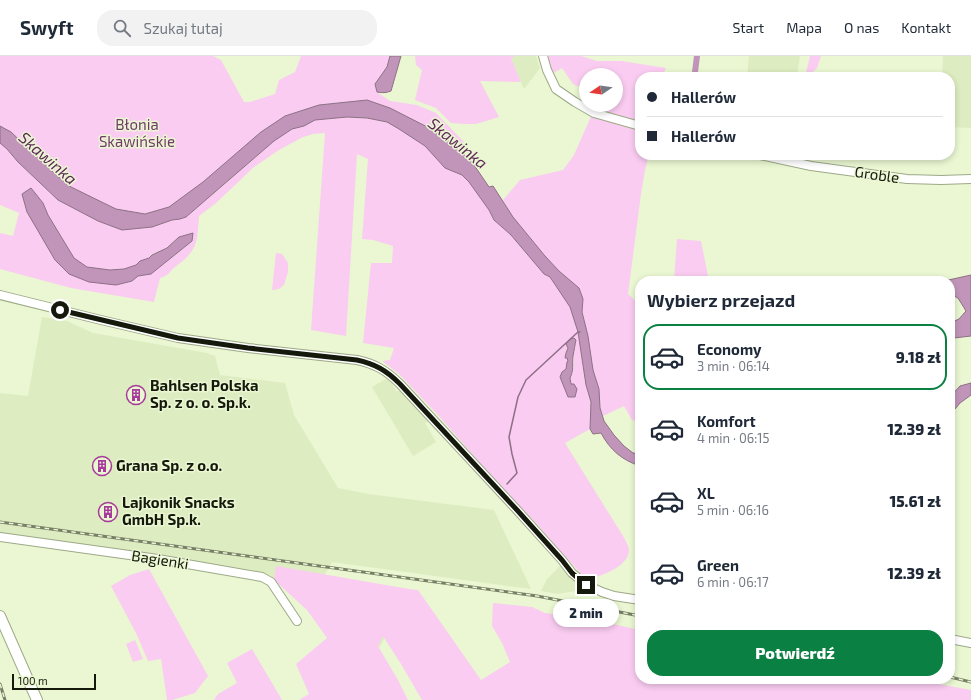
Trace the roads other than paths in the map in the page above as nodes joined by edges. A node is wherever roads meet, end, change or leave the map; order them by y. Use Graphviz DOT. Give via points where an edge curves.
graph roads {
  1 [pos="542,56"];
  2 [pos="635,124"];
  3 [pos="783,160"];
  4 [pos="971,179"];
  5 [pos="0,295"];
  6 [pos="0,537"];
  7 [pos="635,599"];
  8 [pos="0,616"];
  9 [pos="297,621"];
  10 [pos="955,640"];
  11 [pos="971,643"];
  12 [pos="37,700"];
  1 -- 2 [label="street" via="556,89 594,112"];
  3 -- 4 [label="street, Groble" via="907,179"];
  5 -- 7 [label="street" via="178,338 373,364 400,384 572,573 586,585 602,592"];
  6 -- 9 [label="street, Bagienki" via="158,559 262,577 271,582"];
  8 -- 12 [label="main road"];
  10 -- 11 [label="street"];
}
